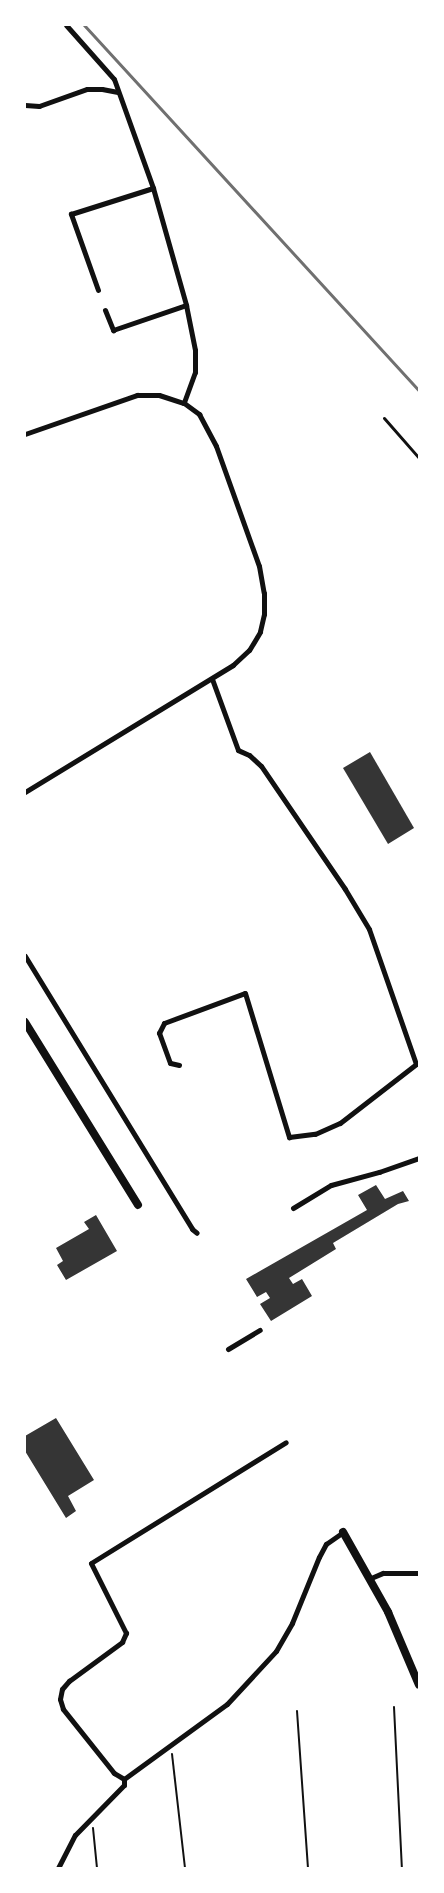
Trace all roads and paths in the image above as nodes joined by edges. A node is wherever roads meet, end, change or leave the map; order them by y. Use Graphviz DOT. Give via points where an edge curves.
graph roads {
  1 [pos="66,25"];
  2 [pos="118,92"];
  3 [pos="25,105"];
  4 [pos="153,188"];
  5 [pos="98,290"];
  6 [pos="186,305"];
  7 [pos="106,310"];
  8 [pos="184,403"];
  9 [pos="384,418"];
  10 [pos="25,434"];
  11 [pos="419,458"];
  12 [pos="212,679"];
  13 [pos="25,792"];
  14 [pos="25,956"];
  15 [pos="25,1022"];
  16 [pos="179,1065"];
  17 [pos="419,1158"];
  18 [pos="138,1205"];
  19 [pos="293,1208"];
  20 [pos="196,1233"];
  21 [pos="260,1330"];
  22 [pos="228,1349"];
  23 [pos="286,1442"];
  24 [pos="343,1532"];
  25 [pos="419,1574"];
  26 [pos="371,1578"];
  27 [pos="419,1685"];
  28 [pos="394,1707"];
  29 [pos="297,1711"];
  30 [pos="172,1744"];
  31 [pos="124,1779"];
  32 [pos="92,1818"];
  33 [pos="58,1868"];
  34 [pos="97,1868"];
  35 [pos="185,1868"];
  36 [pos="308,1868"];
  37 [pos="402,1868"];
  1 -- 2 [label="street" via="114,79"];
  2 -- 3 [label="street" via="87,89 39,106"];
  2 -- 4 [label="street"];
  4 -- 5 [label="street" via="71,214"];
  4 -- 6 [label="street"];
  6 -- 7 [label="street" via="113,330"];
  6 -- 8 [label="street" via="196,362"];
  8 -- 10 [label="street" via="160,395 137,395"];
  8 -- 12 [label="street" via="199,414 216,446 259,566 264,593 260,632 249,650"];
  9 -- 11 [label="lane"];
  12 -- 13 [label="street"];
  12 -- 16 [label="street" via="238,750 249,754 261,766 369,929 416,1064 340,1123 315,1134 289,1137 245,993 164,1023 159,1033 170,1063"];
  14 -- 20 [label="street"];
  15 -- 18 [label="street"];
  17 -- 19 [label="street" via="331,1186"];
  21 -- 22 [label="street"];
  23 -- 31 [label="street" via="91,1563 126,1632 122,1642 62,1688 60,1699 64,1709 114,1773"];
  24 -- 26 [label="street"];
  24 -- 30 [label="street" via="326,1544 292,1623 276,1651 227,1704"];
  25 -- 26 [label="street" via="383,1573"];
  26 -- 27 [label="street"];
  28 -- 37 [label="path"];
  29 -- 36 [label="path"];
  30 -- 31 [label="street"];
  30 -- 35 [label="path"];
  31 -- 32 [label="street" via="124,1786"];
  32 -- 33 [label="street" via="75,1835"];
  32 -- 34 [label="path"];
}
